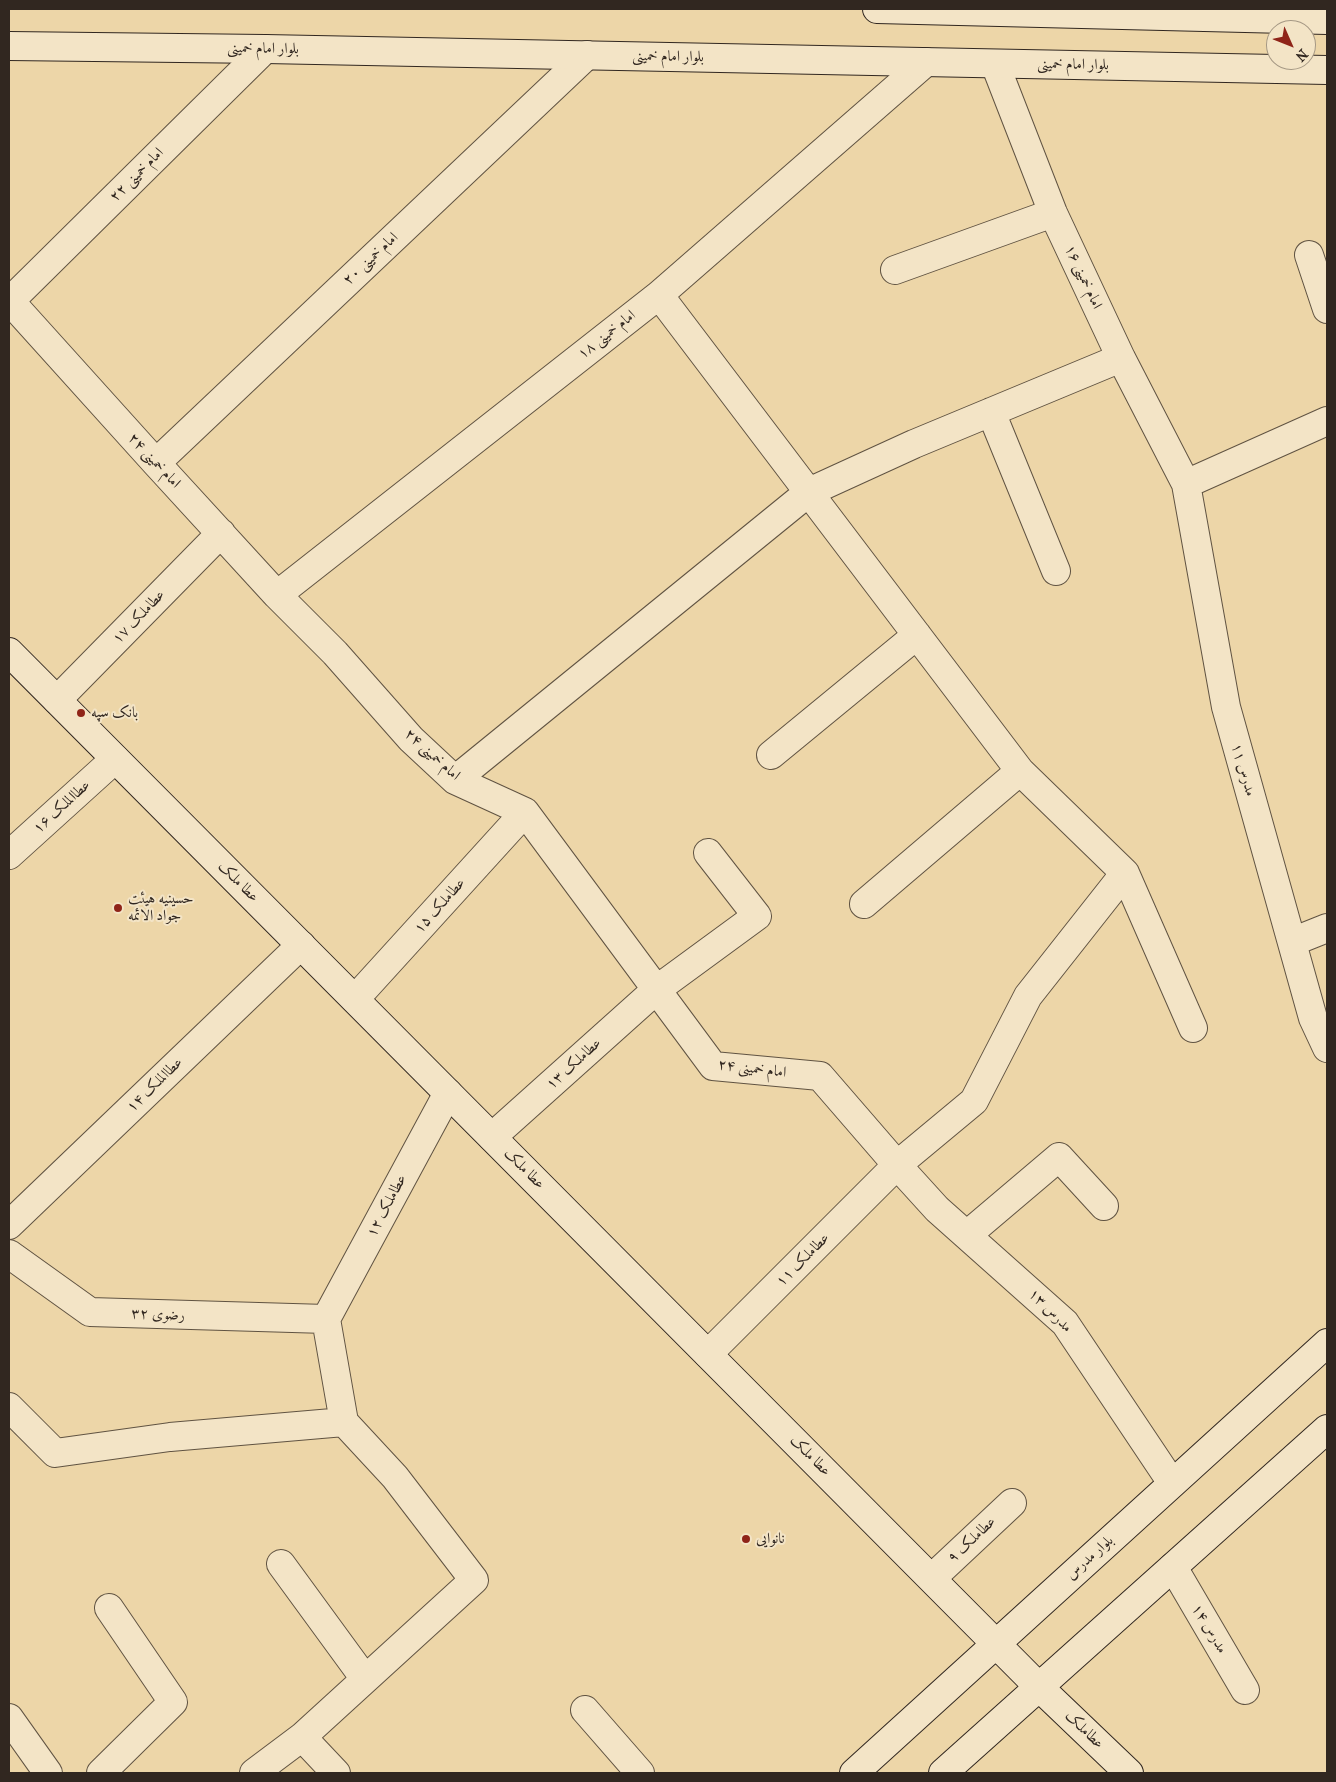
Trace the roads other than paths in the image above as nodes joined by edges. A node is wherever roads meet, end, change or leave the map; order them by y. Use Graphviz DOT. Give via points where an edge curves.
graph roads {
  1 [pos="887,9"];
  2 [pos="1327,20"];
  3 [pos="9,46"];
  4 [pos="265,48"];
  5 [pos="587,55"];
  6 [pos="926,62"];
  7 [pos="995,64"];
  8 [pos="1327,70"];
  9 [pos="1053,212"];
  10 [pos="1309,256"];
  11 [pos="895,270"];
  12 [pos="659,295"];
  13 [pos="9,301"];
  14 [pos="1327,309"];
  15 [pos="1121,358"];
  16 [pos="991,412"];
  17 [pos="1327,421"];
  18 [pos="156,463"];
  19 [pos="1186,484"];
  20 [pos="809,492"];
  21 [pos="221,533"];
  22 [pos="1056,571"];
  23 [pos="277,595"];
  24 [pos="917,635"];
  25 [pos="9,652"];
  26 [pos="57,700"];
  27 [pos="770,755"];
  28 [pos="115,759"];
  29 [pos="1020,771"];
  30 [pos="456,780"];
  31 [pos="525,812"];
  32 [pos="708,854"];
  33 [pos="9,855"];
  34 [pos="1125,873"];
  35 [pos="864,904"];
  36 [pos="1327,928"];
  37 [pos="1292,942"];
  38 [pos="301,945"];
  39 [pos="656,990"];
  40 [pos="355,999"];
  41 [pos="1193,1028"];
  42 [pos="1327,1048"];
  43 [pos="448,1093"];
  44 [pos="492,1137"];
  45 [pos="897,1165"];
  46 [pos="1104,1206"];
  47 [pos="9,1225"];
  48 [pos="967,1236"];
  49 [pos="9,1254"];
  50 [pos="326,1320"];
  51 [pos="1327,1342"];
  52 [pos="708,1354"];
  53 [pos="9,1407"];
  54 [pos="344,1422"];
  55 [pos="1327,1429"];
  56 [pos="1172,1484"];
  57 [pos="1012,1503"];
  58 [pos="280,1564"];
  59 [pos="1173,1567"];
  60 [pos="932,1578"];
  61 [pos="109,1608"];
  62 [pos="996,1643"];
  63 [pos="365,1680"];
  64 [pos="1039,1687"];
  65 [pos="1245,1690"];
  66 [pos="586,1710"];
  67 [pos="9,1718"];
  68 [pos="302,1737"];
  69 [pos="48,1773"];
  70 [pos="101,1773"];
  71 [pos="254,1773"];
  72 [pos="336,1773"];
  73 [pos="640,1773"];
  74 [pos="854,1773"];
  75 [pos="943,1773"];
  76 [pos="1129,1773"];
  1 -- 2 [label="street"];
  3 -- 4 [label="street, بلوار امام خمینی"];
  4 -- 5 [label="street, بلوار امام خمینی"];
  4 -- 13 [label="street, امام خمینی ۲۲"];
  5 -- 6 [label="street, بلوار امام خمینی"];
  5 -- 18 [label="street, امام خمینی ۲۰"];
  6 -- 7 [label="street, بلوار امام خمینی"];
  6 -- 12 [label="street, امام خمینی ۱۸"];
  7 -- 8 [label="street, بلوار امام خمینی"];
  7 -- 9 [label="street, امام خمینی ۱۶"];
  9 -- 11 [label="street"];
  9 -- 15 [label="street, امام خمینی ۱۶"];
  10 -- 14 [label="street"];
  12 -- 20 [label="street"];
  12 -- 23 [label="street, امام خمینی ۱۸"];
  13 -- 18 [label="street, امام خمینی ۲۴"];
  15 -- 16 [label="street"];
  15 -- 19 [label="street, امام خمینی ۱۶"];
  16 -- 20 [label="street"];
  16 -- 22 [label="street"];
  17 -- 19 [label="street"];
  18 -- 21 [label="street, امام خمینی ۲۴"];
  19 -- 37 [label="street, مدرس ۱۱" via="1226,707"];
  20 -- 24 [label="street"];
  20 -- 30 [label="street"];
  21 -- 23 [label="street, امام خمینی ۲۴"];
  21 -- 26 [label="street, عطاملک ۱۷"];
  23 -- 30 [label="street, امام خمینی ۲۴" via="335,653 411,739"];
  24 -- 27 [label="street"];
  24 -- 29 [label="street"];
  25 -- 26 [label="street, عطا ملک"];
  26 -- 28 [label="street, عطا ملک"];
  28 -- 33 [label="street, عطاالملک ۱۶"];
  28 -- 38 [label="street, عطا ملک"];
  29 -- 34 [label="street"];
  29 -- 35 [label="street"];
  30 -- 31 [label="street, امام خمینی ۲۴"];
  31 -- 39 [label="street, امام خمینی ۲۴"];
  31 -- 40 [label="street, عطاملک ۱۵"];
  32 -- 39 [label="street, عطاملک ۱۳" via="757,916"];
  34 -- 41 [label="street"];
  34 -- 45 [label="street, عطاملک ۱۱" via="1028,996 974,1101"];
  36 -- 37 [label="street"];
  37 -- 42 [label="street, مدرس ۱۱" via="1314,1018"];
  38 -- 40 [label="street, عطا ملک"];
  38 -- 47 [label="street, عطاالملک ۱۴"];
  39 -- 44 [label="street, عطاملک ۱۳"];
  39 -- 45 [label="street, امام خمینی ۲۴" via="713,1066 820,1076"];
  40 -- 43 [label="street, عطا ملک"];
  43 -- 44 [label="street, عطا ملک"];
  43 -- 50 [label="street, عطاملک ۱۲"];
  44 -- 52 [label="street, عطا ملک"];
  45 -- 48 [label="street, مدرس ۱۳"];
  45 -- 52 [label="street, عطاملک ۱۱"];
  46 -- 48 [label="street" via="1059,1157"];
  48 -- 56 [label="street, مدرس ۱۳" via="1065,1322"];
  49 -- 50 [label="street, رضوی ۳۲" via="90,1312"];
  50 -- 54 [label="street"];
  51 -- 56 [label="street, بلوار مدرس"];
  52 -- 60 [label="street, عطا ملک"];
  53 -- 54 [label="street" via="55,1453 170,1437"];
  54 -- 63 [label="street" via="395,1476 474,1580"];
  55 -- 59 [label="street"];
  56 -- 62 [label="street, بلوار مدرس"];
  57 -- 60 [label="street, عطاملک ۹"];
  58 -- 63 [label="street"];
  59 -- 64 [label="street"];
  59 -- 65 [label="street, مدرس ۱۴"];
  60 -- 62 [label="street, عطا ملک"];
  61 -- 70 [label="street" via="173,1702"];
  62 -- 64 [label="street, عطا ملک"];
  62 -- 74 [label="street, بلوار مدرس"];
  63 -- 68 [label="street"];
  64 -- 75 [label="street"];
  64 -- 76 [label="street, عطاملک"];
  66 -- 73 [label="street"];
  67 -- 69 [label="street"];
  68 -- 71 [label="street"];
  68 -- 72 [label="street"];
}
